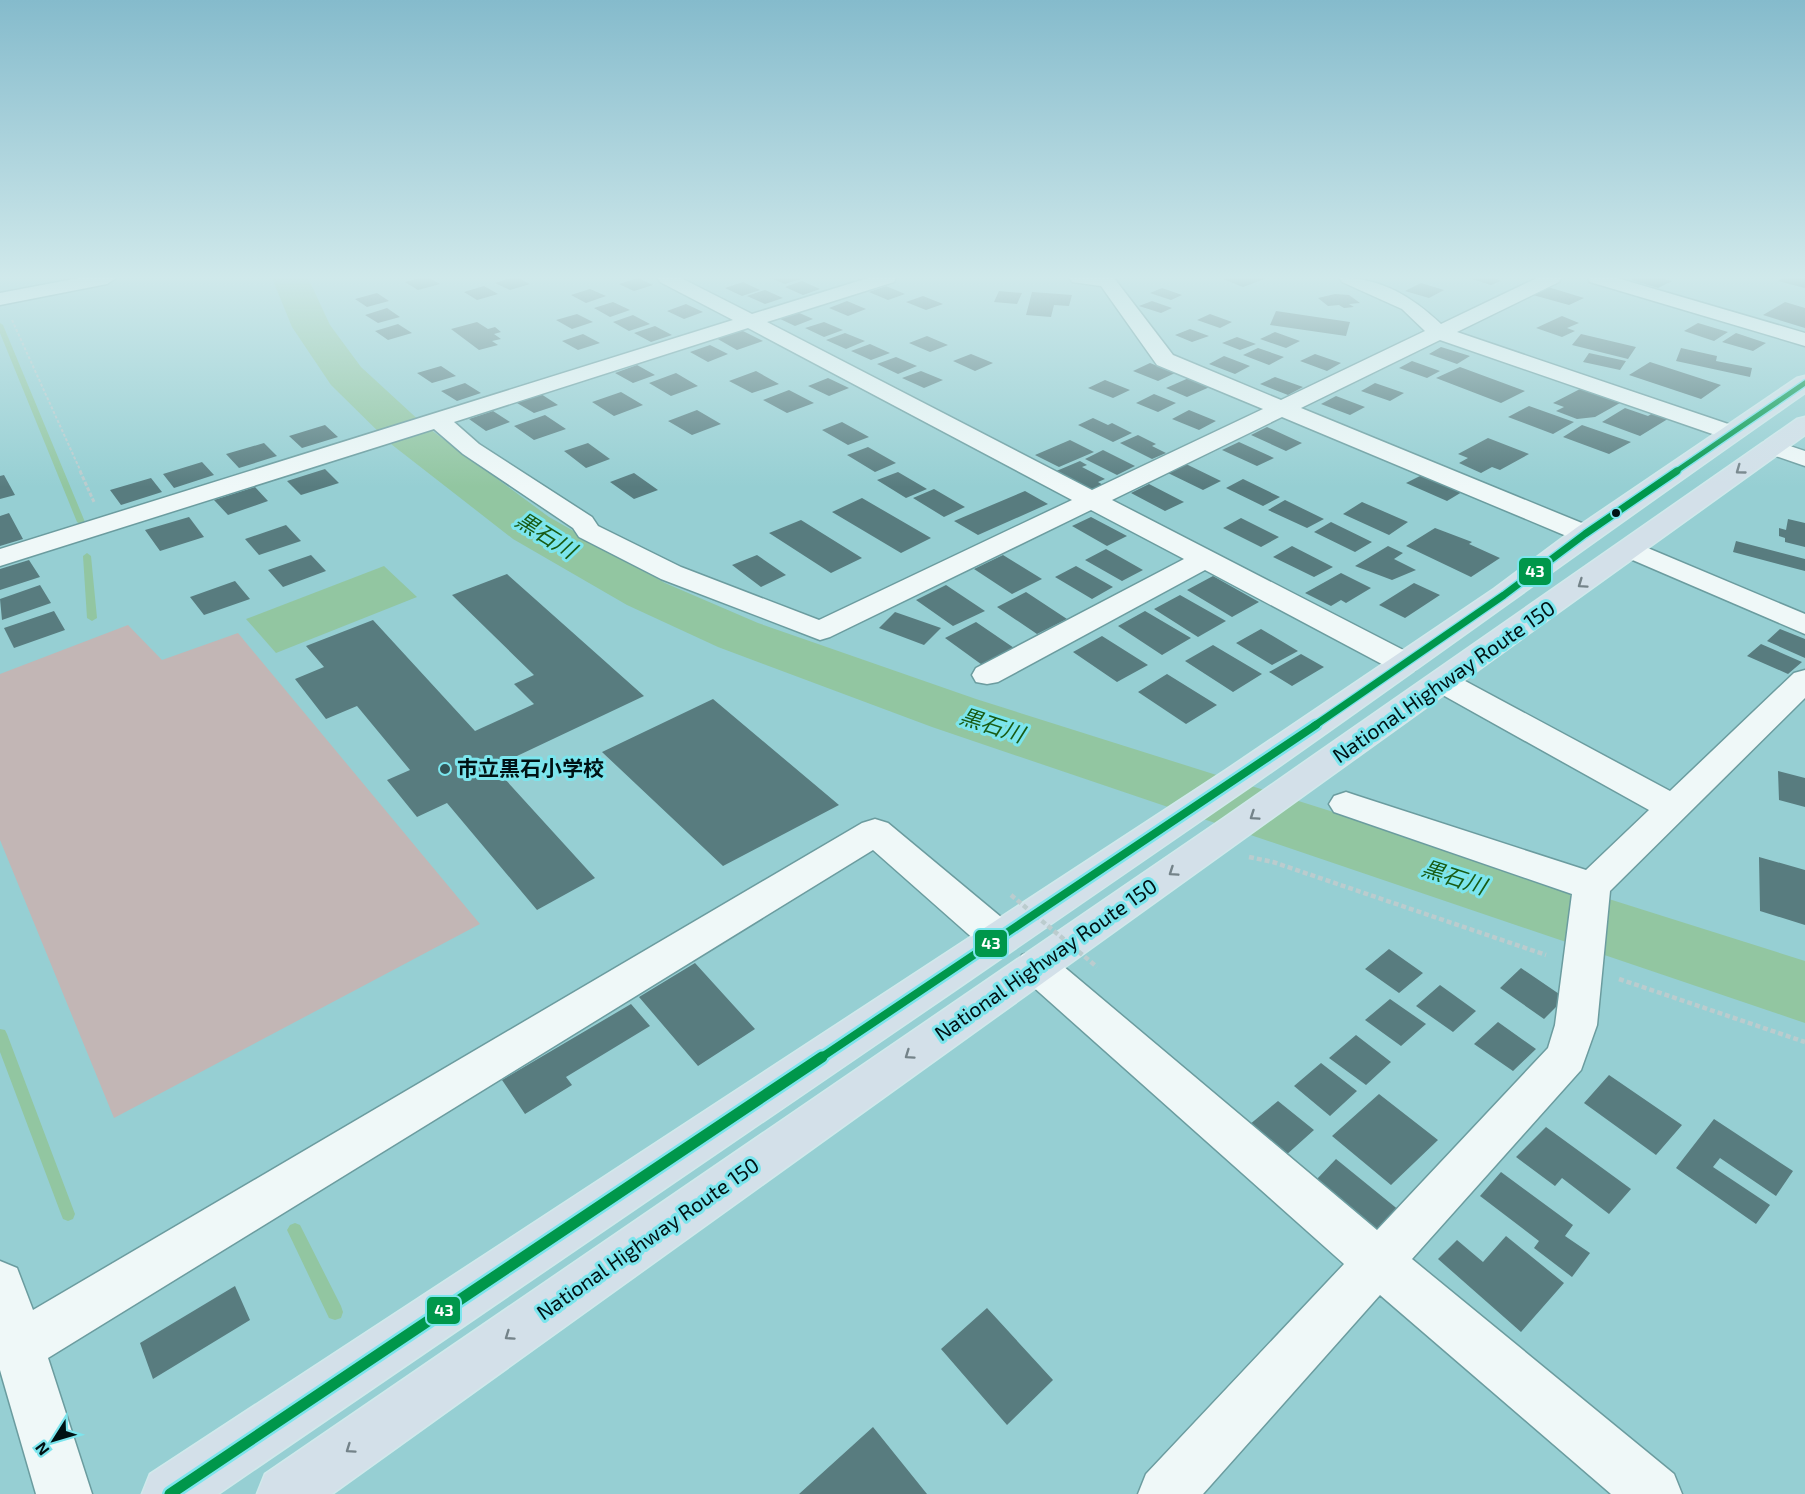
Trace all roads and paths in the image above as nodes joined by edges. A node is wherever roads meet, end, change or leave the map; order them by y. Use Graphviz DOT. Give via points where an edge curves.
graph roads {
  1 [pos="23,348"];
  2 [pos="668,348"];
  3 [pos="802,348"];
  4 [pos="1157,348"];
  5 [pos="1405,348"];
  6 [pos="1483,348"];
  7 [pos="1805,383"];
  8 [pos="1281,407"];
  9 [pos="434,423"];
  10 [pos="1805,424"];
  11 [pos="1732,434"];
  12 [pos="1772,447"];
  13 [pos="1805,459"];
  14 [pos="1090,499"];
  15 [pos="104,525"];
  16 [pos="1585,534"];
  17 [pos="1631,549"];
  18 [pos="0,558"];
  19 [pos="1204,559"];
  20 [pos="1805,625"];
  21 [pos="1404,663"];
  22 [pos="987,675"];
  23 [pos="1805,680"];
  24 [pos="1443,682"];
  25 [pos="1346,804"];
  26 [pos="1672,807"];
  27 [pos="1231,851"];
  28 [pos="1592,886"];
  29 [pos="1011,895"];
  30 [pos="999,938"];
  31 [pos="1036,966"];
  32 [pos="1098,967"];
  33 [pos="1584,967"];
  34 [pos="1805,1042"];
  35 [pos="1378,1262"];
  36 [pos="0,1285"];
  37 [pos="18,1347"];
  38 [pos="64,1494"];
  39 [pos="170,1494"];
  40 [pos="285,1494"];
  41 [pos="1166,1494"];
  42 [pos="1654,1494"];
  1 -- 15 [label="path"];
  2 -- 9 [label="street"];
  3 -- 14 [label="street"];
  4 -- 8 [label="street" via="1166,360"];
  5 -- 8 [label="street"];
  6 -- 11 [label="street"];
  7 -- 11 [label="highway, National Highway Route 150"];
  8 -- 14 [label="street"];
  8 -- 16 [label="street"];
  9 -- 14 [label="street" via="583,523 588,531 671,573 819,631"];
  9 -- 15 [label="street"];
  10 -- 12 [label="highway, National Highway Route 150"];
  11 -- 16 [label="highway, National Highway Route 150"];
  12 -- 13 [label="street"];
  12 -- 17 [label="highway, National Highway Route 150, one-way"];
  14 -- 19 [label="street"];
  15 -- 18 [label="street"];
  16 -- 21 [label="highway, National Highway Route 150"];
  17 -- 20 [label="street"];
  17 -- 24 [label="highway, National Highway Route 150, one-way"];
  19 -- 21 [label="street"];
  19 -- 22 [label="street"];
  21 -- 30 [label="highway, National Highway Route 150"];
  23 -- 26 [label="street"];
  24 -- 26 [label="street"];
  24 -- 27 [label="highway, National Highway Route 150, one-way" via="1286,794"];
  25 -- 28 [label="street"];
  26 -- 28 [label="street"];
  27 -- 31 [label="highway, National Highway Route 150, one-way"];
  27 -- 33 [label="path"];
  28 -- 33 [label="street"];
  29 -- 32 [label="path, bridge"];
  30 -- 37 [label="street" via="875,832"];
  30 -- 39 [label="highway, National Highway Route 150"];
  31 -- 35 [label="street"];
  31 -- 40 [label="highway, National Highway Route 150, one-way"];
  33 -- 34 [label="path"];
  33 -- 35 [label="street" via="1576,1025 1566,1057"];
  35 -- 41 [label="street"];
  35 -- 42 [label="street"];
  36 -- 37 [label="street"];
  37 -- 38 [label="street"];
}
